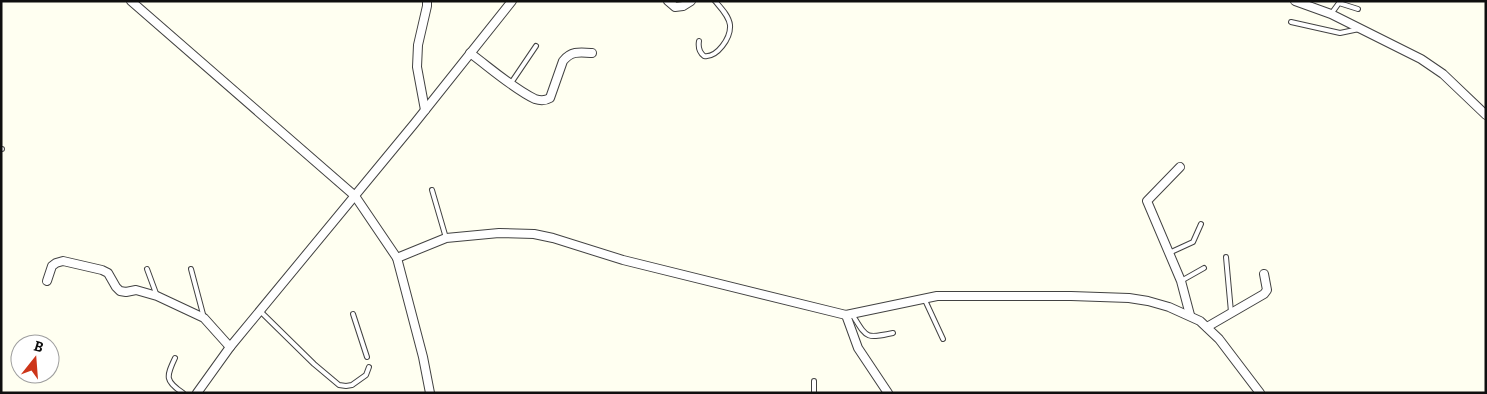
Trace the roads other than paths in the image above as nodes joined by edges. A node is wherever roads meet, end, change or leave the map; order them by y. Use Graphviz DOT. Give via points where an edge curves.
graph roads {
  1 [pos="131,1"];
  2 [pos="427,1"];
  3 [pos="512,1"];
  4 [pos="668,1"];
  5 [pos="691,1"];
  6 [pos="715,1"];
  7 [pos="1295,1"];
  8 [pos="1358,9"];
  9 [pos="1331,14"];
  10 [pos="1291,22"];
  11 [pos="1359,29"];
  12 [pos="699,41"];
  13 [pos="536,46"];
  14 [pos="470,53"];
  15 [pos="592,53"];
  16 [pos="511,83"];
  17 [pos="425,110"];
  18 [pos="1486,115"];
  19 [pos="1180,167"];
  20 [pos="432,190"];
  21 [pos="355,196"];
  22 [pos="1201,224"];
  23 [pos="446,238"];
  24 [pos="1169,252"];
  25 [pos="1226,257"];
  26 [pos="397,258"];
  27 [pos="1204,268"];
  28 [pos="147,269"];
  29 [pos="191,269"];
  30 [pos="1264,274"];
  31 [pos="47,280"];
  32 [pos="1181,281"];
  33 [pos="157,296"];
  34 [pos="924,298"];
  35 [pos="260,310"];
  36 [pos="1231,312"];
  37 [pos="353,314"];
  38 [pos="849,315"];
  39 [pos="1190,315"];
  40 [pos="204,318"];
  41 [pos="1207,328"];
  42 [pos="893,333"];
  43 [pos="944,339"];
  44 [pos="230,347"];
  45 [pos="367,357"];
  46 [pos="175,358"];
  47 [pos="369,367"];
  48 [pos="814,381"];
  49 [pos="183,393"];
  50 [pos="197,393"];
  51 [pos="430,393"];
  52 [pos="814,393"];
  53 [pos="888,393"];
  54 [pos="1260,393"];
  1 -- 21 [label="street"];
  2 -- 17 [label="street" via="417,67"];
  3 -- 14 [label="street"];
  4 -- 5 [label="street" via="675,6"];
  6 -- 12 [label="lane" via="730,23 730,30 719,50 710,56 701,53"];
  7 -- 9 [label="street"];
  8 -- 9 [label="lane" via="1339,3"];
  9 -- 11 [label="street"];
  10 -- 11 [label="lane" via="1340,33"];
  11 -- 18 [label="street" via="1421,59"];
  13 -- 16 [label="lane"];
  14 -- 16 [label="street"];
  14 -- 17 [label="street"];
  15 -- 16 [label="street" via="571,53 563,61 553,93 546,100 535,99"];
  17 -- 21 [label="street"];
  19 -- 24 [label="street" via="1147,202"];
  20 -- 23 [label="lane"];
  21 -- 26 [label="street"];
  21 -- 35 [label="street"];
  22 -- 24 [label="lane" via="1193,242"];
  23 -- 26 [label="street"];
  23 -- 38 [label="street" via="534,234 623,260"];
  24 -- 32 [label="street"];
  25 -- 36 [label="lane"];
  26 -- 51 [label="street"];
  27 -- 32 [label="lane"];
  28 -- 33 [label="lane"];
  29 -- 40 [label="lane"];
  30 -- 36 [label="street" via="1268,290"];
  31 -- 33 [label="street" via="52,266 64,261 108,273 120,291 136,290"];
  32 -- 39 [label="street"];
  33 -- 40 [label="street"];
  34 -- 38 [label="street"];
  34 -- 39 [label="street" via="1129,298"];
  34 -- 43 [label="lane"];
  35 -- 44 [label="street"];
  35 -- 47 [label="lane" via="339,385 352,385 366,375"];
  36 -- 41 [label="street"];
  37 -- 45 [label="lane"];
  38 -- 42 [label="lane" via="868,336"];
  38 -- 53 [label="street" via="858,348"];
  39 -- 41 [label="street"];
  40 -- 44 [label="street"];
  41 -- 54 [label="street" via="1232,354"];
  44 -- 50 [label="street"];
  46 -- 49 [label="lane" via="169,380"];
  48 -- 52 [label="lane"];
}
